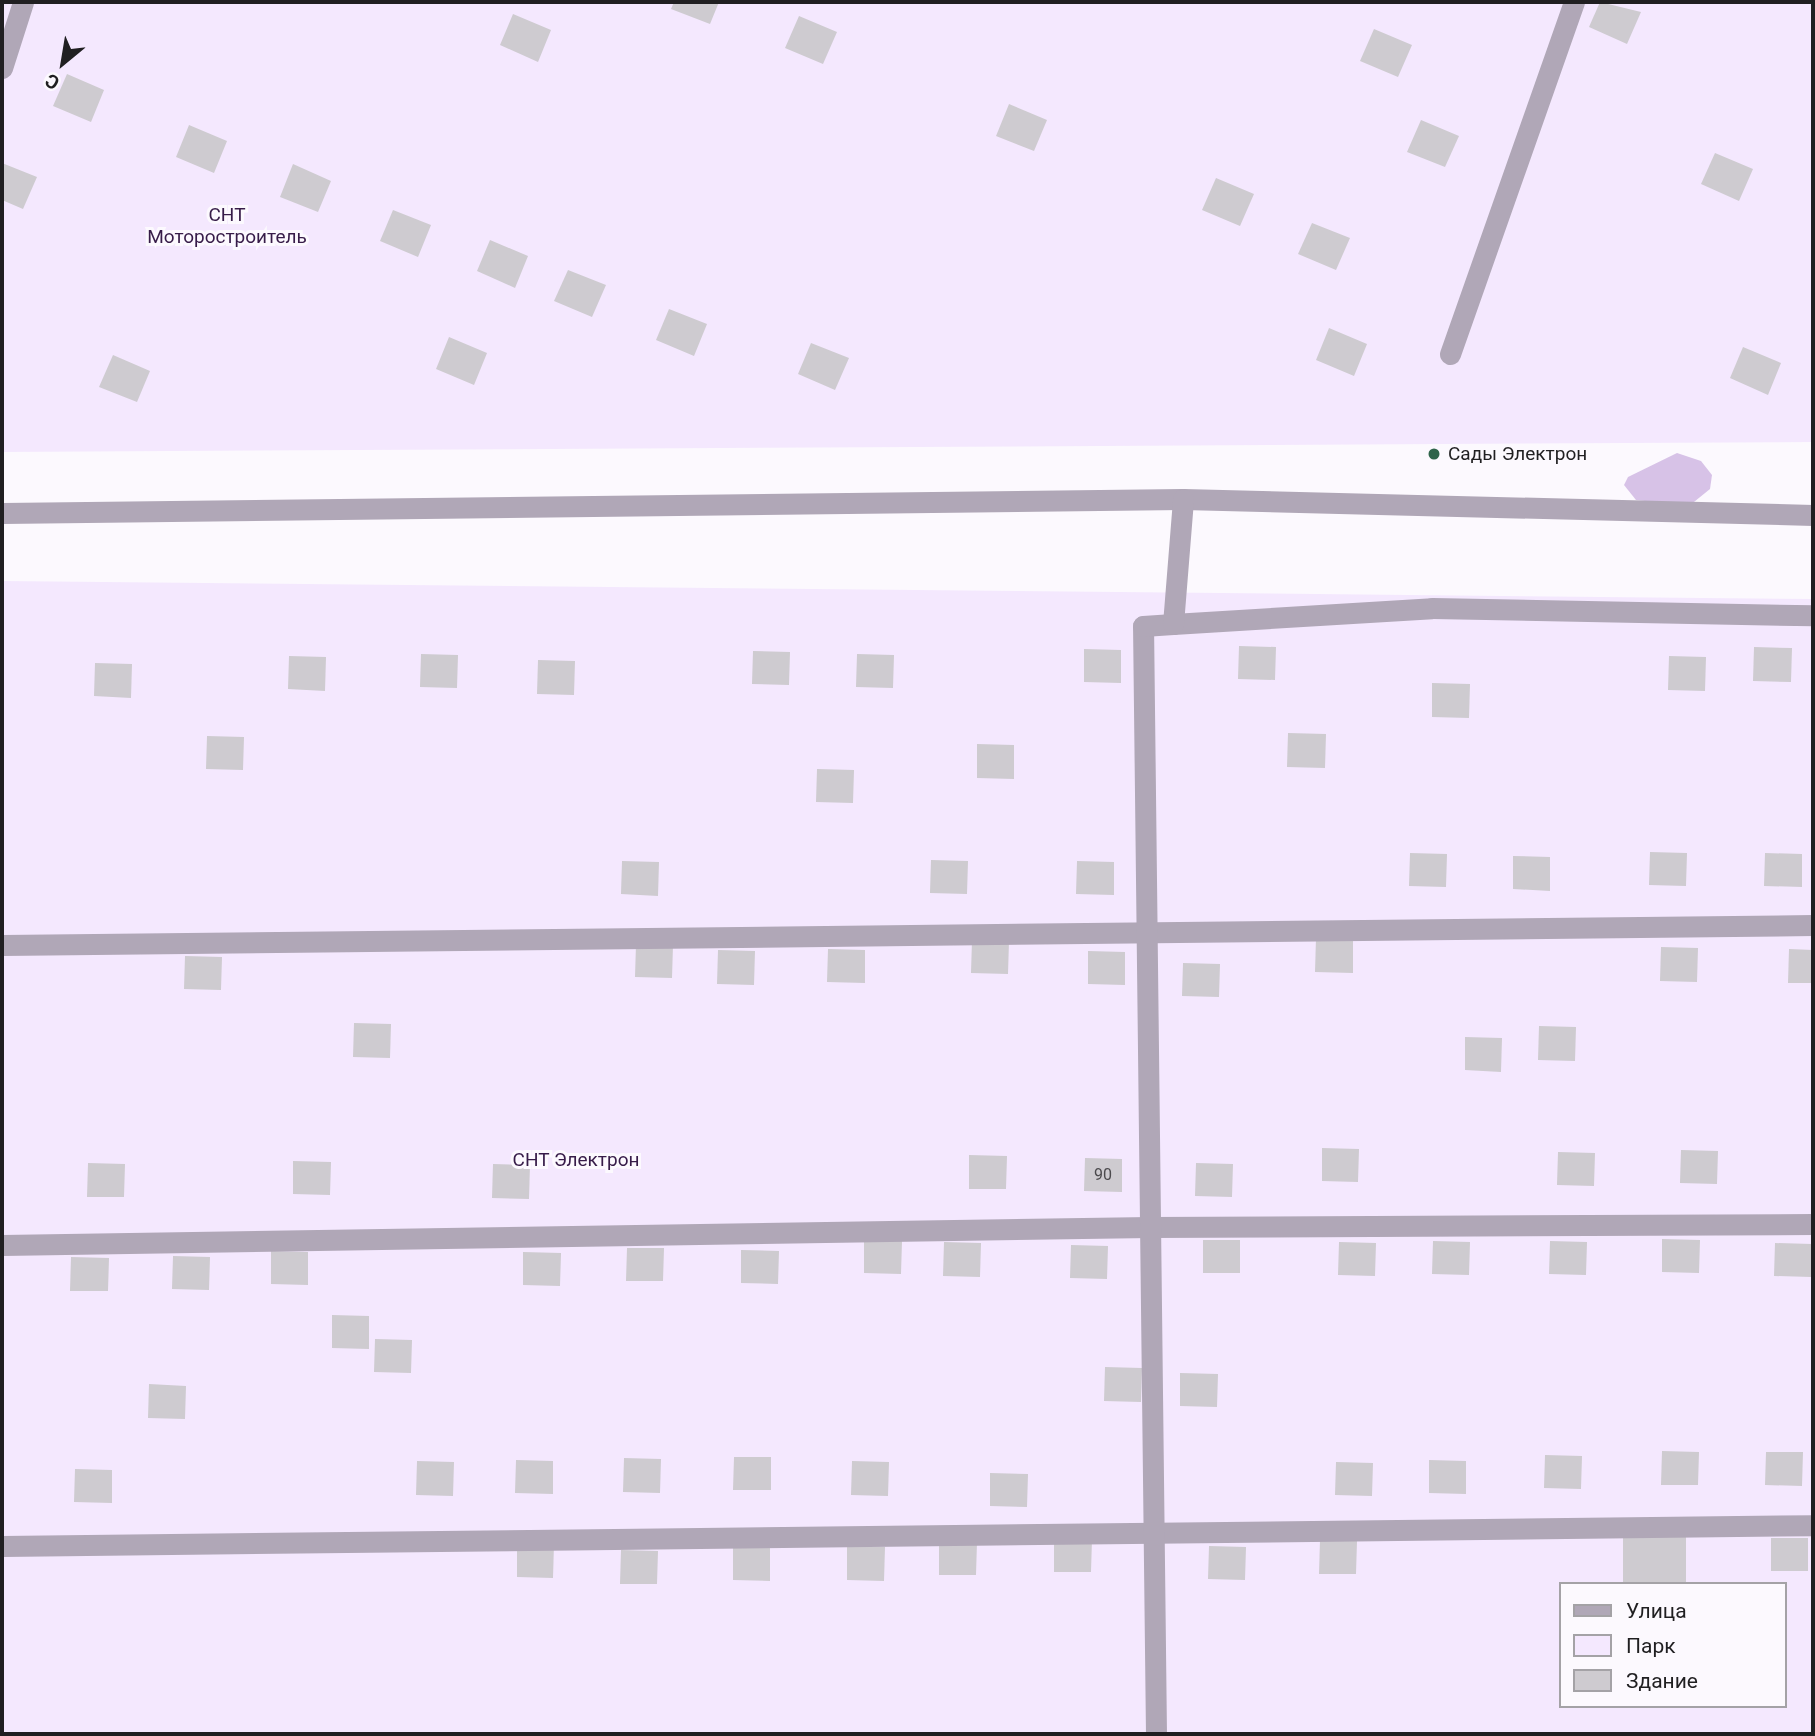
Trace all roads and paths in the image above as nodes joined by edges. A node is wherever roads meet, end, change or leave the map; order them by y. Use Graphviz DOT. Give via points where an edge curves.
graph roads {
  1 [pos="23,2"];
  2 [pos="1574,2"];
  3 [pos="2,68"];
  4 [pos="1450,354"];
  5 [pos="1183,499"];
  6 [pos="2,513"];
  7 [pos="1813,515"];
  8 [pos="1813,615"];
  9 [pos="1173,624"];
  10 [pos="1813,925"];
  11 [pos="1147,934"];
  12 [pos="2,945"];
  13 [pos="1813,1224"];
  14 [pos="1150,1227"];
  15 [pos="2,1245"];
  16 [pos="1813,1525"];
  17 [pos="1154,1530"];
  18 [pos="2,1546"];
  19 [pos="1156,1734"];
  1 -- 3 [label="street"];
  2 -- 4 [label="street"];
  5 -- 6 [label="street"];
  5 -- 7 [label="street"];
  5 -- 9 [label="street"];
  8 -- 9 [label="street" via="1432,608"];
  9 -- 11 [label="street" via="1143,625"];
  10 -- 11 [label="street"];
  11 -- 12 [label="street"];
  11 -- 14 [label="street"];
  13 -- 14 [label="street"];
  14 -- 15 [label="street"];
  14 -- 17 [label="street"];
  16 -- 17 [label="street"];
  17 -- 18 [label="street"];
  17 -- 19 [label="street"];
}
